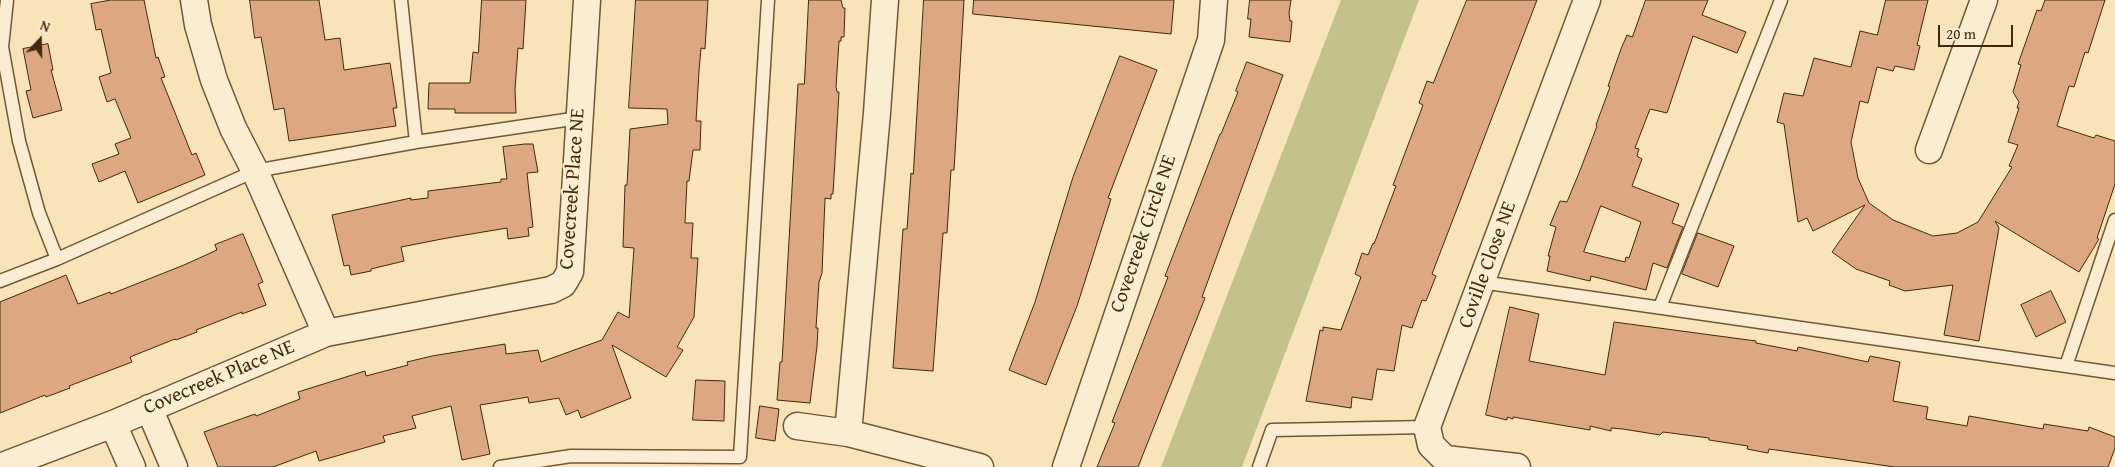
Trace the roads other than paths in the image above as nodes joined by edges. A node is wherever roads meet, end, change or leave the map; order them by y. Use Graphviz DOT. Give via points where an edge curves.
graph roads {
  1 [pos="6,0"];
  2 [pos="194,0"];
  3 [pos="401,0"];
  4 [pos="587,0"];
  5 [pos="768,0"];
  6 [pos="885,0"];
  7 [pos="1214,0"];
  8 [pos="1587,0"];
  9 [pos="1781,0"];
  10 [pos="1984,0"];
  11 [pos="579,118"];
  12 [pos="416,142"];
  13 [pos="1929,150"];
  14 [pos="255,171"];
  15 [pos="2115,220"];
  16 [pos="57,259"];
  17 [pos="0,281"];
  18 [pos="1481,282"];
  19 [pos="1660,308"];
  20 [pos="326,333"];
  21 [pos="2066,366"];
  22 [pos="2115,373"];
  23 [pos="149,408"];
  24 [pos="113,424"];
  25 [pos="797,426"];
  26 [pos="1427,427"];
  27 [pos="848,433"];
  28 [pos="963,465"];
  29 [pos="0,467"];
  30 [pos="132,467"];
  31 [pos="174,467"];
  32 [pos="500,467"];
  33 [pos="1066,467"];
  34 [pos="1259,467"];
  35 [pos="1517,467"];
  1 -- 16 [label="lane" via="2,47 19,141"];
  2 -- 14 [label="street" via="214,80"];
  3 -- 12 [label="lane"];
  4 -- 11 [label="street, Covecreek Place NE"];
  5 -- 32 [label="lane" via="740,457 571,456"];
  6 -- 27 [label="street" via="878,114"];
  7 -- 33 [label="street, Covecreek Circle NE" via="1211,40"];
  8 -- 18 [label="street, Coville Close NE"];
  9 -- 19 [label="lane"];
  10 -- 13 [label="street"];
  11 -- 12 [label="lane"];
  11 -- 20 [label="street, Covecreek Place NE" via="570,272 563,284 551,290"];
  12 -- 14 [label="lane"];
  14 -- 16 [label="lane"];
  14 -- 20 [label="street"];
  15 -- 21 [label="lane"];
  16 -- 17 [label="lane"];
  18 -- 19 [label="lane"];
  18 -- 26 [label="street, Coville Close NE"];
  19 -- 21 [label="lane"];
  20 -- 23 [label="street, Covecreek Place NE"];
  21 -- 22 [label="lane"];
  23 -- 24 [label="street, Covecreek Place NE"];
  23 -- 31 [label="street"];
  24 -- 29 [label="street, Covecreek Place NE"];
  24 -- 30 [label="street"];
  25 -- 27 [label="street"];
  26 -- 34 [label="lane" via="1272,430"];
  26 -- 35 [label="street" via="1431,444 1445,459"];
  27 -- 28 [label="street"];
}
